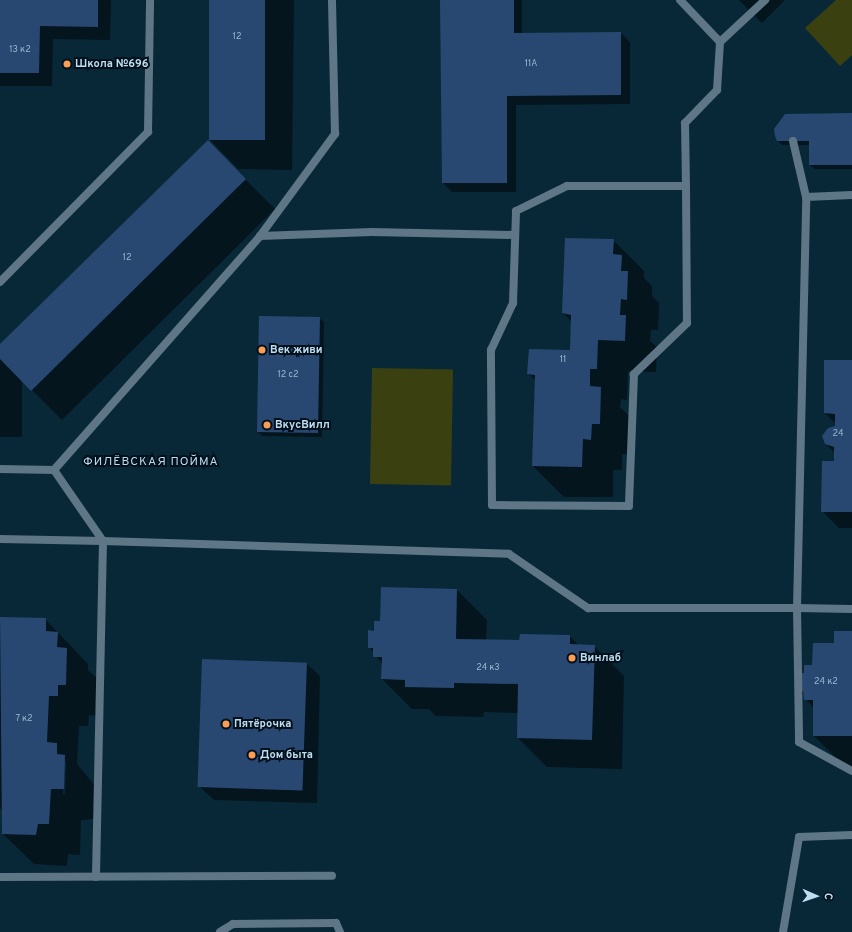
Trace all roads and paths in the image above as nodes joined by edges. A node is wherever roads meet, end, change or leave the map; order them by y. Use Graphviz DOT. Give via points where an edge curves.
graph roads {
  1 [pos="150,0"];
  2 [pos="332,0"];
  3 [pos="680,0"];
  4 [pos="765,0"];
  5 [pos="720,42"];
  6 [pos="793,141"];
  7 [pos="686,186"];
  8 [pos="852,195"];
  9 [pos="806,197"];
  10 [pos="515,235"];
  11 [pos="260,236"];
  12 [pos="0,282"];
  13 [pos="0,469"];
  14 [pos="54,470"];
  15 [pos="0,539"];
  16 [pos="103,541"];
  17 [pos="797,608"];
  18 [pos="852,609"];
  19 [pos="852,771"];
  20 [pos="852,835"];
  21 [pos="332,876"];
  22 [pos="0,877"];
  23 [pos="96,877"];
  24 [pos="220,932"];
  25 [pos="340,932"];
  26 [pos="783,932"];
  1 -- 12 [label="lane" via="148,132"];
  2 -- 11 [label="lane" via="335,134"];
  3 -- 5 [label="lane"];
  4 -- 5 [label="lane"];
  5 -- 7 [label="lane" via="717,90 685,123"];
  6 -- 9 [label="lane"];
  7 -- 10 [label="lane" via="568,186 516,211"];
  7 -- 10 [label="lane" via="687,323 634,374 629,506 492,504 491,350 513,303"];
  8 -- 9 [label="lane"];
  9 -- 17 [label="lane"];
  10 -- 11 [label="lane" via="372,232"];
  11 -- 14 [label="lane"];
  13 -- 14 [label="lane"];
  14 -- 16 [label="lane"];
  15 -- 16 [label="lane"];
  16 -- 17 [label="lane" via="509,554 588,608"];
  16 -- 23 [label="lane"];
  17 -- 18 [label="lane"];
  17 -- 19 [label="lane" via="799,742"];
  20 -- 26 [label="lane" via="799,837"];
  21 -- 23 [label="lane"];
  22 -- 23 [label="lane"];
  24 -- 25 [label="lane" via="233,924 336,923"];
}
